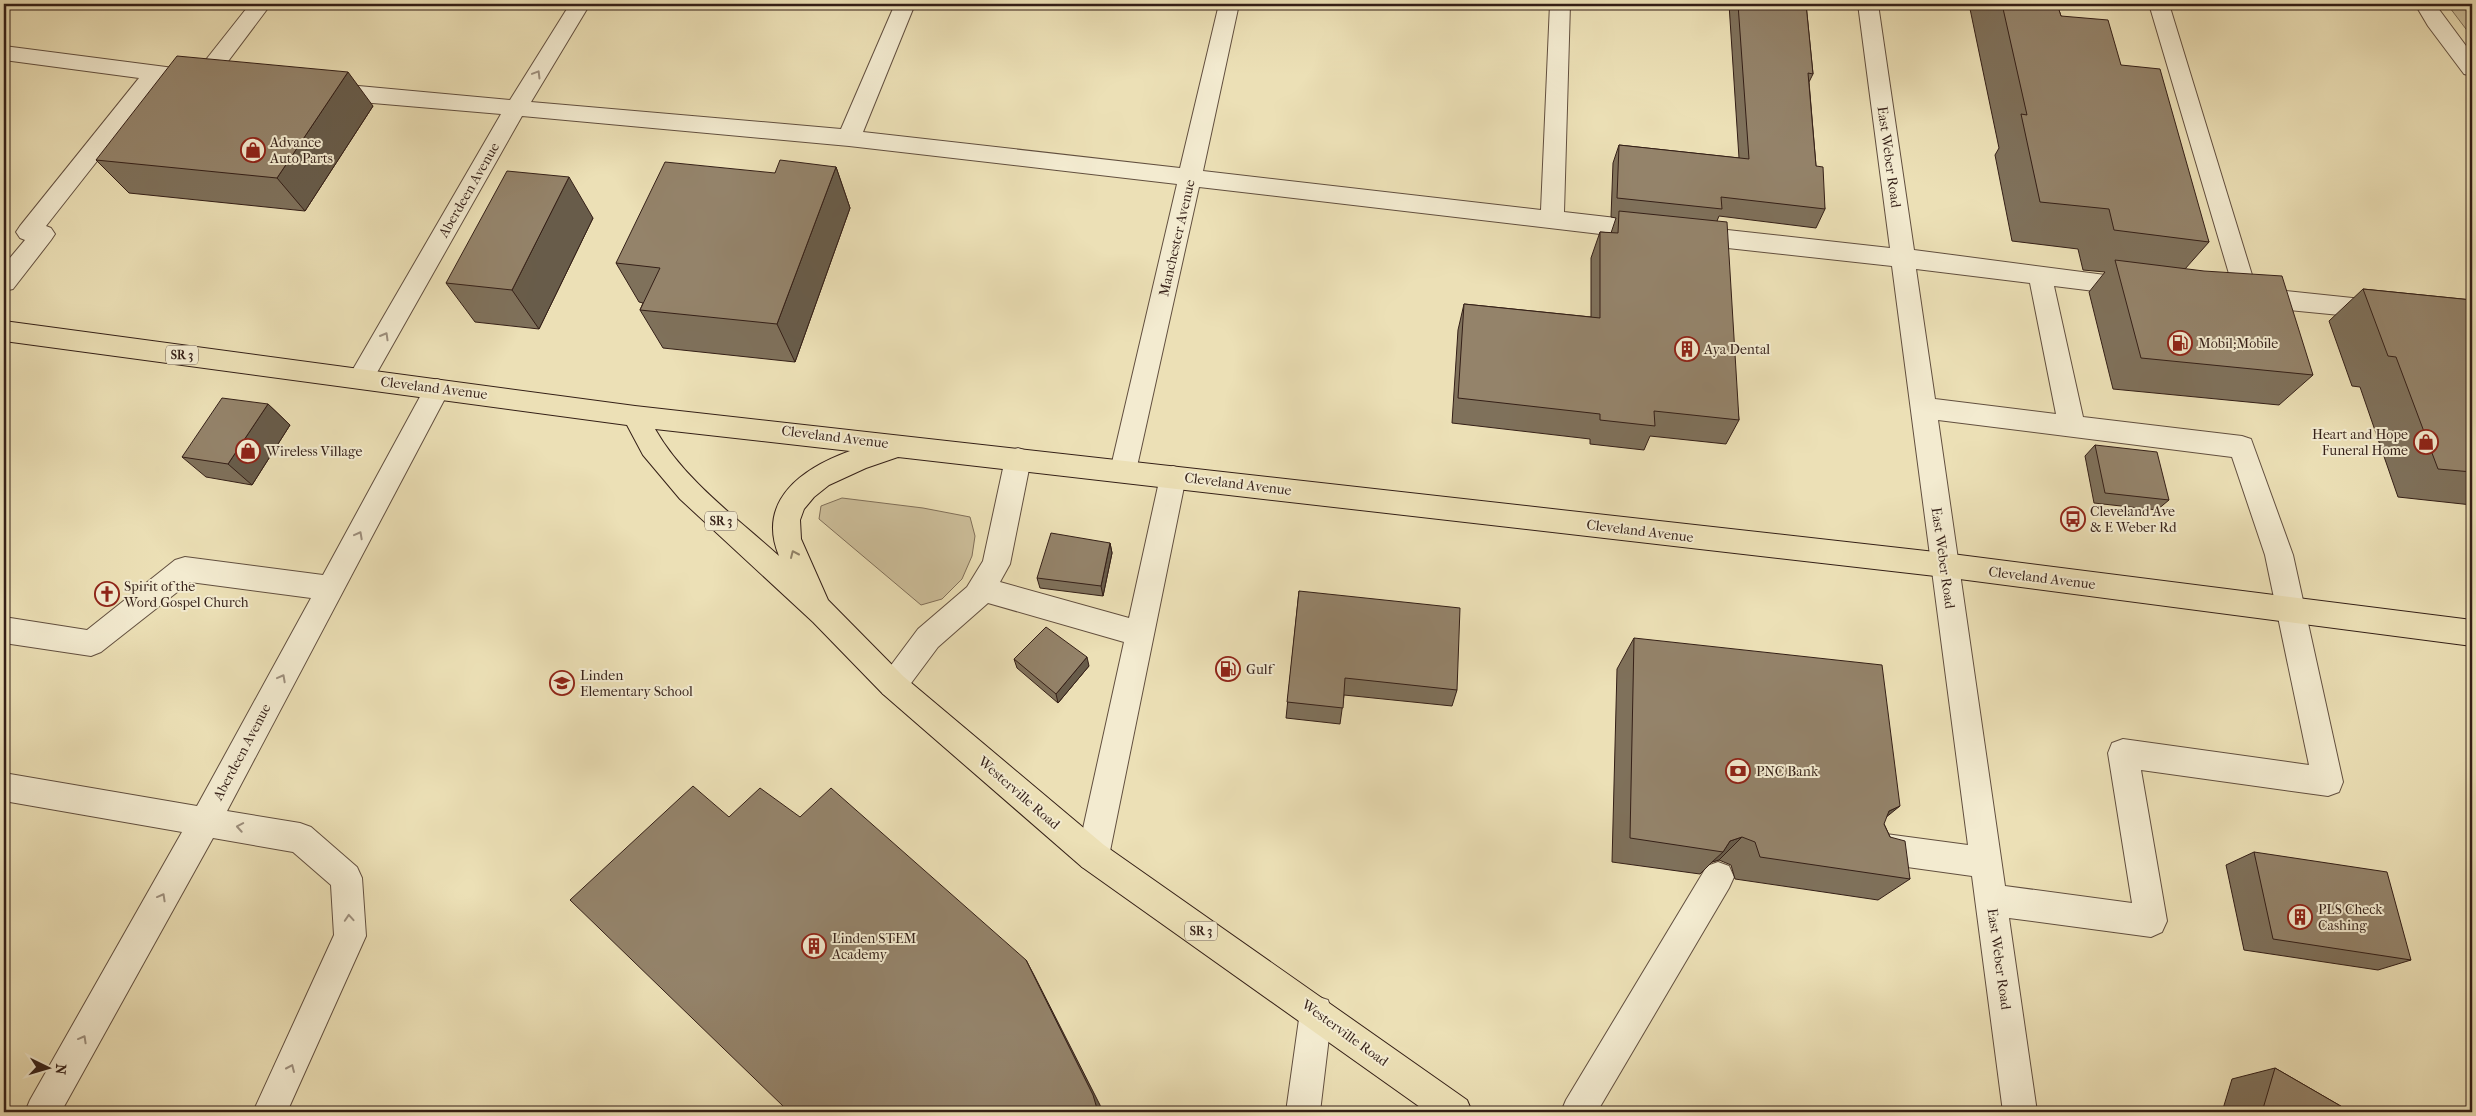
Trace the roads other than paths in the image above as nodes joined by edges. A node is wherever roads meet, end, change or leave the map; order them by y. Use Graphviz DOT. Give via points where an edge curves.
graph roads {
  1 [pos="261,4"];
  2 [pos="580,4"];
  3 [pos="905,4"];
  4 [pos="1229,4"];
  5 [pos="1560,4"];
  6 [pos="1868,4"];
  7 [pos="2159,4"];
  8 [pos="2426,4"];
  9 [pos="4,53"];
  10 [pos="2472,69"];
  11 [pos="155,73"];
  12 [pos="203,79"];
  13 [pos="232,82"];
  14 [pos="302,88"];
  15 [pos="516,108"];
  16 [pos="849,138"];
  17 [pos="1190,179"];
  18 [pos="1552,221"];
  19 [pos="1902,258"];
  20 [pos="2040,275"];
  21 [pos="4,282"];
  22 [pos="2156,290"];
  23 [pos="2220,295"];
  24 [pos="2247,297"];
  25 [pos="2404,313"];
  26 [pos="4,331"];
  27 [pos="360,378"];
  28 [pos="437,389"];
  29 [pos="1923,408"];
  30 [pos="635,416"];
  31 [pos="2072,427"];
  32 [pos="901,445"];
  33 [pos="1018,458"];
  34 [pos="1123,471"];
  35 [pos="1173,477"];
  36 [pos="1944,565"];
  37 [pos="332,588"];
  38 [pos="981,589"];
  39 [pos="2291,610"];
  40 [pos="823,613"];
  41 [pos="4,630"];
  42 [pos="2472,633"];
  43 [pos="1139,634"];
  44 [pos="892,685"];
  45 [pos="4,787"];
  46 [pos="206,820"];
  47 [pos="1872,848"];
  48 [pos="1093,856"];
  49 [pos="1986,863"];
  50 [pos="1718,877"];
  51 [pos="1990,900"];
  52 [pos="1316,1012"];
  53 [pos="42,1112"];
  54 [pos="270,1112"];
  55 [pos="1303,1112"];
  56 [pos="1455,1112"];
  57 [pos="1578,1112"];
  58 [pos="2020,1112"];
  1 -- 12 [label="street"];
  15 -- 2 [label="street, Aberdeen Avenue, one-way"];
  3 -- 16 [label="street"];
  4 -- 17 [label="street, Manchester Avenue"];
  5 -- 18 [label="street"];
  6 -- 19 [label="street, East Weber Road"];
  7 -- 24 [label="street"];
  8 -- 10 [label="street"];
  9 -- 11 [label="street"];
  11 -- 12 [label="street"];
  11 -- 21 [label="street" via="35,233"];
  12 -- 13 [label="street"];
  14 -- 15 [label="street"];
  15 -- 16 [label="street"];
  27 -- 15 [label="street, Aberdeen Avenue, one-way"];
  16 -- 17 [label="street"];
  17 -- 18 [label="street"];
  17 -- 34 [label="street, Manchester Avenue"];
  18 -- 19 [label="street"];
  19 -- 20 [label="street"];
  19 -- 29 [label="street, East Weber Road"];
  20 -- 22 [label="street"];
  20 -- 31 [label="street"];
  23 -- 24 [label="street"];
  24 -- 25 [label="street"];
  26 -- 27 [label="main road, Cleveland Avenue / SR 3"];
  27 -- 28 [label="main road, Cleveland Avenue / SR 3"];
  28 -- 30 [label="main road, Cleveland Avenue"];
  37 -- 28 [label="street, Aberdeen Avenue, one-way"];
  29 -- 31 [label="street"];
  29 -- 36 [label="street, East Weber Road"];
  30 -- 32 [label="main road, Cleveland Avenue"];
  30 -- 40 [label="main road, Westerville Road / SR 3" via="652,447 689,491"];
  31 -- 39 [label="street" via="2242,447 2279,555"];
  32 -- 33 [label="main road, Cleveland Avenue"];
  40 -- 32 [label="main road, one-way" via="787,539 788,508 808,484 858,459"];
  33 -- 34 [label="main road, Cleveland Avenue"];
  33 -- 38 [label="street" via="996,564"];
  34 -- 35 [label="main road, Cleveland Avenue"];
  35 -- 36 [label="main road, Cleveland Avenue"];
  35 -- 43 [label="street"];
  36 -- 39 [label="main road, Cleveland Avenue"];
  36 -- 49 [label="street, East Weber Road"];
  37 -- 41 [label="street" via="185,569 91,643"];
  46 -- 37 [label="street, Aberdeen Avenue, one-way"];
  38 -- 43 [label="street"];
  38 -- 44 [label="street" via="928,638"];
  39 -- 42 [label="main road, Cleveland Avenue"];
  39 -- 51 [label="street" via="2328,782 2123,753 2151,921"];
  40 -- 44 [label="main road, Westerville Road / SR 3"];
  43 -- 48 [label="street"];
  44 -- 48 [label="main road, Westerville Road / SR 3"];
  45 -- 46 [label="street"];
  53 -- 46 [label="street, Aberdeen Avenue, one-way"];
  54 -- 46 [label="street, one-way" via="350,936 346,878 300,838"];
  47 -- 49 [label="street"];
  48 -- 52 [label="main road, Westerville Road / SR 3"];
  49 -- 51 [label="street, East Weber Road"];
  50 -- 57 [label="street"];
  51 -- 58 [label="street, East Weber Road"];
  52 -- 55 [label="street"];
  52 -- 56 [label="main road, Westerville Road / SR 3"];
}
